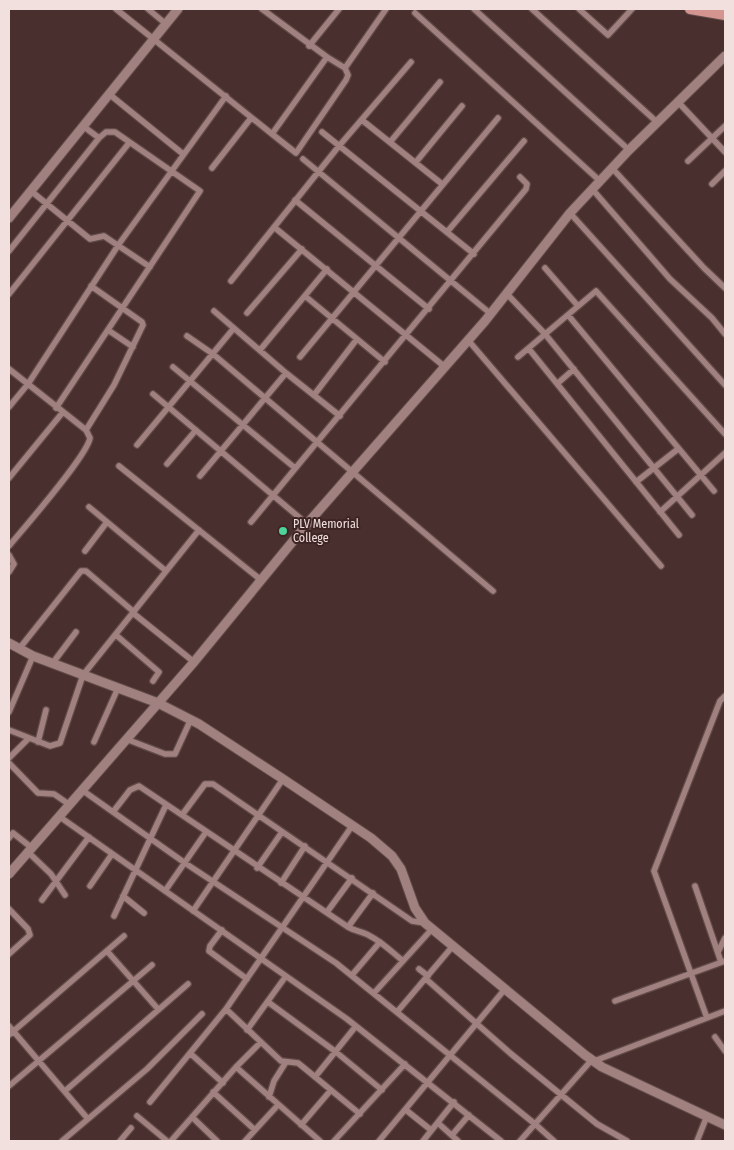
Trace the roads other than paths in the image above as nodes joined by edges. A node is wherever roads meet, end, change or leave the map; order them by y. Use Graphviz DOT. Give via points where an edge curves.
graph roads {
  1 [pos="116,9"];
  2 [pos="148,9"];
  3 [pos="178,9"];
  4 [pos="262,9"];
  5 [pos="340,9"];
  6 [pos="386,9"];
  7 [pos="474,9"];
  8 [pos="532,9"];
  9 [pos="579,9"];
  10 [pos="690,9"];
  11 [pos="627,10"];
  12 [pos="415,13"];
  13 [pos="725,15"];
  14 [pos="166,24"];
  15 [pos="154,39"];
  16 [pos="309,46"];
  17 [pos="725,56"];
  18 [pos="327,57"];
  19 [pos="411,62"];
  20 [pos="346,68"];
  21 [pos="440,82"];
  22 [pos="109,94"];
  23 [pos="226,96"];
  24 [pos="679,103"];
  25 [pos="462,106"];
  26 [pos="251,118"];
  27 [pos="498,118"];
  28 [pos="362,120"];
  29 [pos="658,123"];
  30 [pos="83,126"];
  31 [pos="725,126"];
  32 [pos="322,132"];
  33 [pos="272,134"];
  34 [pos="99,138"];
  35 [pos="712,138"];
  36 [pos="391,141"];
  37 [pos="524,141"];
  38 [pos="130,143"];
  39 [pos="339,146"];
  40 [pos="629,150"];
  41 [pos="725,152"];
  42 [pos="183,154"];
  43 [pos="303,160"];
  44 [pos="688,161"];
  45 [pos="416,162"];
  46 [pos="212,168"];
  47 [pos="612,168"];
  48 [pos="725,171"];
  49 [pos="171,172"];
  50 [pos="318,172"];
  51 [pos="520,177"];
  52 [pos="600,181"];
  53 [pos="442,184"];
  54 [pos="712,184"];
  55 [pos="31,190"];
  56 [pos="592,190"];
  57 [pos="295,200"];
  58 [pos="47,203"];
  59 [pos="420,211"];
  60 [pos="570,213"];
  61 [pos="9,218"];
  62 [pos="68,221"];
  63 [pos="274,227"];
  64 [pos="447,232"];
  65 [pos="397,238"];
  66 [pos="119,244"];
  67 [pos="302,249"];
  68 [pos="9,250"];
  69 [pos="474,254"];
  70 [pos="375,265"];
  71 [pos="150,266"];
  72 [pos="545,268"];
  73 [pos="327,269"];
  74 [pos="231,280"];
  75 [pos="451,281"];
  76 [pos="91,286"];
  77 [pos="725,288"];
  78 [pos="353,291"];
  79 [pos="9,294"];
  80 [pos="506,294"];
  81 [pos="305,296"];
  82 [pos="578,306"];
  83 [pos="123,308"];
  84 [pos="429,309"];
  85 [pos="214,311"];
  86 [pos="247,314"];
  87 [pos="491,314"];
  88 [pos="568,314"];
  89 [pos="331,318"];
  90 [pos="234,328"];
  91 [pos="108,330"];
  92 [pos="545,334"];
  93 [pos="725,334"];
  94 [pos="407,335"];
  95 [pos="187,336"];
  96 [pos="357,339"];
  97 [pos="468,340"];
  98 [pos="132,347"];
  99 [pos="529,348"];
  100 [pos="260,350"];
  101 [pos="213,354"];
  102 [pos="300,357"];
  103 [pos="518,357"];
  104 [pos="385,362"];
  105 [pos="173,367"];
  106 [pos="445,367"];
  107 [pos="9,369"];
  108 [pos="574,369"];
  109 [pos="286,373"];
  110 [pos="190,382"];
  111 [pos="558,383"];
  112 [pos="28,384"];
  113 [pos="725,384"];
  114 [pos="153,394"];
  115 [pos="314,395"];
  116 [pos="265,399"];
  117 [pos="9,407"];
  118 [pos="169,407"];
  119 [pos="56,408"];
  120 [pos="62,412"];
  121 [pos="340,416"];
  122 [pos="242,425"];
  123 [pos="86,430"];
  124 [pos="196,430"];
  125 [pos="725,434"];
  126 [pos="317,442"];
  127 [pos="137,445"];
  128 [pos="678,448"];
  129 [pos="221,451"];
  130 [pos="725,453"];
  131 [pos="167,464"];
  132 [pos="119,466"];
  133 [pos="295,468"];
  134 [pos="653,468"];
  135 [pos="353,472"];
  136 [pos="701,475"];
  137 [pos="200,476"];
  138 [pos="9,478"];
  139 [pos="636,482"];
  140 [pos="714,491"];
  141 [pos="274,494"];
  142 [pos="676,497"];
  143 [pos="90,507"];
  144 [pos="660,512"];
  145 [pos="692,515"];
  146 [pos="107,522"];
  147 [pos="251,522"];
  148 [pos="307,524"];
  149 [pos="199,530"];
  150 [pos="679,535"];
  151 [pos="9,546"];
  152 [pos="85,551"];
  153 [pos="9,555"];
  154 [pos="661,566"];
  155 [pos="166,571"];
  156 [pos="9,572"];
  157 [pos="261,580"];
  158 [pos="493,591"];
  159 [pos="133,612"];
  160 [pos="76,632"];
  161 [pos="116,635"];
  162 [pos="9,643"];
  163 [pos="19,649"];
  164 [pos="33,656"];
  165 [pos="194,662"];
  166 [pos="52,664"];
  167 [pos="83,675"];
  168 [pos="153,681"];
  169 [pos="118,688"];
  170 [pos="725,696"];
  171 [pos="158,703"];
  172 [pos="46,710"];
  173 [pos="9,712"];
  174 [pos="191,719"];
  175 [pos="9,730"];
  176 [pos="126,738"];
  177 [pos="28,739"];
  178 [pos="38,742"];
  179 [pos="94,742"];
  180 [pos="9,758"];
  181 [pos="9,763"];
  182 [pos="283,779"];
  183 [pos="82,790"];
  184 [pos="70,805"];
  185 [pos="166,805"];
  186 [pos="113,812"];
  187 [pos="182,815"];
  188 [pos="258,815"];
  189 [pos="60,817"];
  190 [pos="352,826"];
  191 [pos="206,832"];
  192 [pos="282,832"];
  193 [pos="10,834"];
  194 [pos="89,837"];
  195 [pos="149,838"];
  196 [pos="305,846"];
  197 [pos="30,850"];
  198 [pos="234,850"];
  199 [pos="112,854"];
  200 [pos="327,861"];
  201 [pos="185,863"];
  202 [pos="257,868"];
  203 [pos="135,870"];
  204 [pos="9,874"];
  205 [pos="352,878"];
  206 [pos="55,880"];
  207 [pos="213,882"];
  208 [pos="280,883"];
  209 [pos="90,886"];
  210 [pos="695,886"];
  211 [pos="166,891"];
  212 [pos="373,893"];
  213 [pos="65,895"];
  214 [pos="123,896"];
  215 [pos="303,896"];
  216 [pos="42,900"];
  217 [pos="9,909"];
  218 [pos="193,911"];
  219 [pos="327,912"];
  220 [pos="144,913"];
  221 [pos="114,916"];
  222 [pos="282,926"];
  223 [pos="428,926"];
  224 [pos="348,927"];
  225 [pos="222,930"];
  226 [pos="124,936"];
  227 [pos="725,938"];
  228 [pos="380,942"];
  229 [pos="452,947"];
  230 [pos="107,951"];
  231 [pos="718,952"];
  232 [pos="9,954"];
  233 [pos="262,957"];
  234 [pos="402,961"];
  235 [pos="723,962"];
  236 [pos="152,965"];
  237 [pos="419,969"];
  238 [pos="691,974"];
  239 [pos="286,976"];
  240 [pos="352,976"];
  241 [pos="427,977"];
  242 [pos="247,978"];
  243 [pos="133,981"];
  244 [pos="188,984"];
  245 [pos="505,989"];
  246 [pos="374,993"];
  247 [pos="615,1001"];
  248 [pos="268,1002"];
  249 [pos="158,1009"];
  250 [pos="226,1010"];
  251 [pos="725,1011"];
  252 [pos="397,1012"];
  253 [pos="202,1014"];
  254 [pos="707,1018"];
  255 [pos="477,1024"];
  256 [pos="356,1026"];
  257 [pos="246,1030"];
  258 [pos="10,1031"];
  259 [pos="715,1037"];
  260 [pos="260,1043"];
  261 [pos="725,1051"];
  262 [pos="336,1052"];
  263 [pos="191,1054"];
  264 [pos="449,1055"];
  265 [pos="38,1061"];
  266 [pos="593,1061"];
  267 [pos="286,1062"];
  268 [pos="405,1064"];
  269 [pos="236,1067"];
  270 [pos="315,1077"];
  271 [pos="223,1082"];
  272 [pos="428,1082"];
  273 [pos="9,1086"];
  274 [pos="331,1090"];
  275 [pos="382,1090"];
  276 [pos="65,1091"];
  277 [pos="213,1092"];
  278 [pos="560,1093"];
  279 [pos="269,1097"];
  280 [pos="150,1102"];
  281 [pos="454,1102"];
  282 [pos="278,1105"];
  283 [pos="406,1110"];
  284 [pos="360,1114"];
  285 [pos="469,1115"];
  286 [pos="137,1116"];
  287 [pos="707,1116"];
  288 [pos="192,1117"];
  289 [pos="88,1119"];
  290 [pos="438,1123"];
  291 [pos="534,1124"];
  292 [pos="300,1125"];
  293 [pos="725,1125"];
  294 [pos="131,1128"];
  295 [pos="255,1130"];
  296 [pos="431,1130"];
  297 [pos="452,1135"];
  298 [pos="62,1141"];
  299 [pos="120,1141"];
  300 [pos="169,1141"];
  301 [pos="217,1141"];
  302 [pos="244,1141"];
  303 [pos="320,1141"];
  304 [pos="334,1141"];
  305 [pos="379,1141"];
  306 [pos="423,1141"];
  307 [pos="458,1141"];
  308 [pos="501,1141"];
  309 [pos="520,1141"];
  310 [pos="554,1141"];
  311 [pos="627,1141"];
  312 [pos="697,1141"];
  1 -- 15 [label="street"];
  2 -- 14 [label="street"];
  3 -- 14 [label="street"];
  4 -- 16 [label="street"];
  5 -- 16 [label="street"];
  6 -- 20 [label="street"];
  7 -- 40 [label="street"];
  8 -- 29 [label="street"];
  9 -- 11 [label="street" via="608,35"];
  10 -- 13 [label="main road"];
  12 -- 52 [label="street"];
  14 -- 15 [label="street"];
  15 -- 22 [label="street"];
  15 -- 23 [label="street"];
  16 -- 18 [label="street"];
  17 -- 24 [label="street"];
  18 -- 20 [label="street"];
  18 -- 33 [label="street"];
  19 -- 28 [label="street"];
  20 -- 33 [label="street" via="346,80 296,153"];
  21 -- 36 [label="street"];
  22 -- 30 [label="street"];
  22 -- 42 [label="street"];
  23 -- 26 [label="street"];
  23 -- 42 [label="street"];
  24 -- 29 [label="street"];
  24 -- 35 [label="street"];
  25 -- 45 [label="street"];
  26 -- 33 [label="street"];
  26 -- 46 [label="street"];
  27 -- 53 [label="street"];
  28 -- 36 [label="street"];
  28 -- 39 [label="street"];
  29 -- 40 [label="street"];
  30 -- 34 [label="street"];
  30 -- 55 [label="street"];
  31 -- 35 [label="street"];
  32 -- 39 [label="street"];
  34 -- 38 [label="street" via="112,131"];
  34 -- 58 [label="street"];
  35 -- 41 [label="street"];
  35 -- 44 [label="street"];
  36 -- 45 [label="street"];
  37 -- 64 [label="street"];
  38 -- 49 [label="street"];
  38 -- 62 [label="street"];
  39 -- 50 [label="street"];
  39 -- 59 [label="street"];
  40 -- 47 [label="street"];
  42 -- 49 [label="street"];
  43 -- 50 [label="street"];
  45 -- 53 [label="street"];
  47 -- 52 [label="street"];
  47 -- 77 [label="street"];
  48 -- 54 [label="street"];
  49 -- 66 [label="street"];
  49 -- 71 [label="street" via="200,190"];
  50 -- 57 [label="street"];
  50 -- 65 [label="street"];
  51 -- 69 [label="street" via="527,184 526,189"];
  52 -- 56 [label="street"];
  53 -- 59 [label="street"];
  55 -- 58 [label="street"];
  55 -- 61 [label="street"];
  56 -- 60 [label="street"];
  56 -- 93 [label="street" via="670,279"];
  57 -- 63 [label="street"];
  57 -- 70 [label="street"];
  58 -- 62 [label="street"];
  58 -- 68 [label="street"];
  59 -- 64 [label="street"];
  59 -- 65 [label="street"];
  60 -- 80 [label="street"];
  60 -- 113 [label="street"];
  62 -- 66 [label="street" via="90,238 104,236"];
  62 -- 79 [label="street"];
  63 -- 67 [label="street"];
  63 -- 74 [label="street"];
  64 -- 69 [label="street"];
  65 -- 70 [label="street"];
  65 -- 75 [label="street"];
  66 -- 71 [label="street"];
  66 -- 76 [label="street"];
  67 -- 73 [label="street"];
  67 -- 86 [label="street"];
  69 -- 75 [label="street"];
  70 -- 78 [label="street"];
  70 -- 84 [label="street"];
  71 -- 83 [label="street"];
  72 -- 82 [label="street"];
  73 -- 78 [label="street"];
  73 -- 81 [label="street"];
  75 -- 84 [label="street"];
  75 -- 87 [label="street"];
  76 -- 83 [label="street"];
  76 -- 112 [label="street"];
  78 -- 89 [label="street"];
  78 -- 94 [label="street"];
  80 -- 87 [label="street"];
  80 -- 92 [label="street"];
  81 -- 89 [label="street"];
  81 -- 100 [label="street"];
  82 -- 88 [label="street"];
  82 -- 125 [label="street" via="596,291"];
  83 -- 91 [label="street"];
  83 -- 98 [label="street" via="143,326"];
  84 -- 94 [label="street"];
  85 -- 90 [label="street"];
  87 -- 97 [label="street"];
  88 -- 92 [label="street"];
  88 -- 128 [label="street"];
  89 -- 96 [label="street"];
  89 -- 102 [label="street"];
  90 -- 100 [label="street"];
  90 -- 101 [label="street"];
  91 -- 98 [label="street"];
  91 -- 119 [label="street"];
  92 -- 99 [label="street"];
  92 -- 108 [label="street"];
  94 -- 104 [label="street"];
  94 -- 106 [label="street"];
  95 -- 101 [label="street"];
  96 -- 104 [label="street"];
  96 -- 115 [label="street"];
  97 -- 106 [label="street"];
  97 -- 154 [label="street"];
  98 -- 123 [label="street" via="114,385"];
  99 -- 103 [label="street"];
  99 -- 111 [label="street"];
  100 -- 109 [label="street"];
  101 -- 110 [label="street"];
  101 -- 116 [label="street"];
  104 -- 121 [label="street"];
  105 -- 110 [label="street"];
  106 -- 135 [label="street"];
  107 -- 112 [label="street"];
  108 -- 111 [label="street"];
  108 -- 134 [label="street"];
  109 -- 115 [label="street"];
  109 -- 116 [label="street"];
  110 -- 118 [label="street"];
  110 -- 122 [label="street"];
  111 -- 139 [label="street"];
  112 -- 117 [label="street"];
  112 -- 119 [label="street"];
  114 -- 118 [label="street"];
  115 -- 121 [label="street"];
  116 -- 122 [label="street"];
  116 -- 126 [label="street"];
  118 -- 124 [label="street"];
  118 -- 127 [label="street"];
  119 -- 120 [label="street"];
  120 -- 123 [label="street"];
  120 -- 138 [label="street"];
  121 -- 126 [label="street"];
  122 -- 129 [label="street"];
  122 -- 133 [label="street"];
  123 -- 151 [label="street" via="90,438 87,447"];
  124 -- 129 [label="street"];
  124 -- 131 [label="street"];
  126 -- 133 [label="street"];
  126 -- 135 [label="street"];
  128 -- 134 [label="street"];
  128 -- 136 [label="street"];
  129 -- 137 [label="street"];
  129 -- 141 [label="street"];
  130 -- 136 [label="street"];
  132 -- 149 [label="street"];
  133 -- 141 [label="street"];
  134 -- 139 [label="street"];
  134 -- 142 [label="street"];
  135 -- 148 [label="street"];
  135 -- 158 [label="street"];
  136 -- 140 [label="street"];
  136 -- 142 [label="street"];
  139 -- 144 [label="street"];
  141 -- 147 [label="street"];
  141 -- 148 [label="street"];
  142 -- 144 [label="street"];
  142 -- 145 [label="street"];
  143 -- 146 [label="street"];
  144 -- 150 [label="street"];
  146 -- 152 [label="street"];
  146 -- 155 [label="street"];
  148 -- 157 [label="street"];
  149 -- 155 [label="street"];
  149 -- 157 [label="street"];
  153 -- 156 [label="street" via="14,564"];
  155 -- 159 [label="street"];
  157 -- 165 [label="street"];
  159 -- 161 [label="street"];
  159 -- 163 [label="street" via="86,571 81,571"];
  159 -- 165 [label="street"];
  160 -- 166 [label="street"];
  161 -- 167 [label="street"];
  161 -- 168 [label="street" via="159,672"];
  162 -- 163 [label="street"];
  163 -- 164 [label="street"];
  164 -- 166 [label="street"];
  164 -- 173 [label="street"];
  165 -- 171 [label="street"];
  166 -- 167 [label="street"];
  167 -- 169 [label="street"];
  167 -- 178 [label="street" via="60,743 52,746"];
  169 -- 171 [label="street"];
  169 -- 179 [label="street"];
  170 -- 238 [label="street" via="716,709 654,871"];
  171 -- 174 [label="street"];
  171 -- 176 [label="street"];
  172 -- 178 [label="street"];
  174 -- 176 [label="street" via="175,754 165,754"];
  174 -- 182 [label="street"];
  175 -- 177 [label="street"];
  176 -- 183 [label="street"];
  177 -- 178 [label="street"];
  177 -- 180 [label="street"];
  181 -- 184 [label="street" via="38,793 54,794"];
  182 -- 188 [label="street"];
  182 -- 190 [label="street"];
  183 -- 184 [label="street"];
  183 -- 186 [label="street"];
  184 -- 189 [label="street"];
  185 -- 186 [label="street" via="136,786"];
  185 -- 187 [label="street"];
  185 -- 195 [label="street"];
  186 -- 195 [label="street"];
  187 -- 188 [label="street" via="209,782"];
  187 -- 191 [label="street"];
  188 -- 192 [label="street"];
  188 -- 198 [label="street"];
  189 -- 194 [label="street"];
  189 -- 197 [label="street"];
  190 -- 200 [label="street"];
  190 -- 223 [label="street" via="397,862 415,908"];
  191 -- 198 [label="street"];
  191 -- 201 [label="street"];
  192 -- 196 [label="street"];
  192 -- 202 [label="street"];
  193 -- 197 [label="street"];
  194 -- 199 [label="street"];
  194 -- 206 [label="street"];
  195 -- 201 [label="street"];
  195 -- 203 [label="street"];
  196 -- 200 [label="street"];
  196 -- 208 [label="street"];
  197 -- 204 [label="street"];
  197 -- 206 [label="street"];
  198 -- 202 [label="street"];
  198 -- 207 [label="street"];
  199 -- 203 [label="street"];
  199 -- 209 [label="street"];
  200 -- 205 [label="street"];
  200 -- 215 [label="street"];
  201 -- 207 [label="street"];
  201 -- 211 [label="street"];
  202 -- 208 [label="street"];
  203 -- 211 [label="street"];
  203 -- 214 [label="street"];
  205 -- 212 [label="street"];
  205 -- 219 [label="street"];
  206 -- 213 [label="street"];
  206 -- 216 [label="street"];
  207 -- 218 [label="street"];
  207 -- 222 [label="street"];
  208 -- 215 [label="street"];
  210 -- 231 [label="street"];
  211 -- 218 [label="street"];
  212 -- 223 [label="street" via="412,921"];
  212 -- 224 [label="street"];
  214 -- 220 [label="street"];
  214 -- 221 [label="street"];
  215 -- 219 [label="street"];
  215 -- 222 [label="street"];
  217 -- 232 [label="street" via="30,935"];
  218 -- 225 [label="street"];
  219 -- 224 [label="street"];
  222 -- 233 [label="street"];
  222 -- 240 [label="street"];
  223 -- 229 [label="street"];
  223 -- 234 [label="street"];
  224 -- 228 [label="street"];
  225 -- 233 [label="street"];
  225 -- 242 [label="street" via="209,951"];
  226 -- 230 [label="street"];
  227 -- 231 [label="street"];
  228 -- 234 [label="street"];
  228 -- 240 [label="street"];
  229 -- 241 [label="street"];
  229 -- 245 [label="street"];
  230 -- 243 [label="street"];
  230 -- 258 [label="street"];
  231 -- 235 [label="street"];
  233 -- 239 [label="street"];
  233 -- 242 [label="street"];
  234 -- 246 [label="street"];
  235 -- 238 [label="street"];
  236 -- 243 [label="street"];
  237 -- 241 [label="street"];
  238 -- 247 [label="street"];
  238 -- 254 [label="street"];
  239 -- 248 [label="street"];
  239 -- 256 [label="street"];
  240 -- 246 [label="street"];
  241 -- 252 [label="street"];
  241 -- 255 [label="street"];
  242 -- 250 [label="street"];
  243 -- 249 [label="street"];
  243 -- 265 [label="street"];
  244 -- 249 [label="street"];
  245 -- 255 [label="street"];
  245 -- 266 [label="street"];
  246 -- 252 [label="street"];
  248 -- 257 [label="street"];
  248 -- 262 [label="street"];
  249 -- 276 [label="street"];
  250 -- 257 [label="street"];
  250 -- 263 [label="street"];
  251 -- 254 [label="street"];
  252 -- 264 [label="street"];
  253 -- 289 [label="street" via="147,1069"];
  254 -- 266 [label="street"];
  255 -- 264 [label="street"];
  255 -- 278 [label="street"];
  256 -- 262 [label="street"];
  256 -- 268 [label="street"];
  257 -- 260 [label="street"];
  258 -- 265 [label="street"];
  259 -- 261 [label="street"];
  260 -- 267 [label="street"];
  260 -- 269 [label="street"];
  262 -- 270 [label="street"];
  262 -- 275 [label="street"];
  263 -- 271 [label="street"];
  263 -- 280 [label="street"];
  264 -- 272 [label="street"];
  264 -- 291 [label="street"];
  265 -- 273 [label="street"];
  265 -- 276 [label="street"];
  266 -- 278 [label="street"];
  266 -- 287 [label="street"];
  267 -- 270 [label="street" via="298,1063"];
  267 -- 279 [label="street"];
  268 -- 272 [label="street"];
  268 -- 275 [label="street"];
  269 -- 271 [label="street"];
  269 -- 279 [label="street"];
  270 -- 274 [label="street"];
  271 -- 277 [label="street"];
  272 -- 281 [label="street"];
  272 -- 283 [label="street"];
  274 -- 284 [label="street"];
  274 -- 292 [label="street"];
  275 -- 284 [label="street"];
  276 -- 289 [label="street"];
  277 -- 288 [label="street"];
  277 -- 295 [label="street"];
  278 -- 291 [label="street"];
  278 -- 311 [label="street" via="598,1124"];
  279 -- 282 [label="street"];
  281 -- 285 [label="street"];
  281 -- 290 [label="street"];
  282 -- 292 [label="street"];
  282 -- 295 [label="street"];
  283 -- 296 [label="street"];
  283 -- 305 [label="street"];
  284 -- 304 [label="street"];
  285 -- 297 [label="street"];
  285 -- 308 [label="street"];
  286 -- 300 [label="street"];
  287 -- 293 [label="street"];
  287 -- 312 [label="street"];
  288 -- 300 [label="street"];
  288 -- 301 [label="street"];
  289 -- 298 [label="street"];
  290 -- 296 [label="street"];
  290 -- 297 [label="street"];
  291 -- 309 [label="street"];
  291 -- 310 [label="street"];
  292 -- 303 [label="street"];
  294 -- 299 [label="street"];
  295 -- 302 [label="street"];
  296 -- 306 [label="street"];
  297 -- 307 [label="street"];
}
